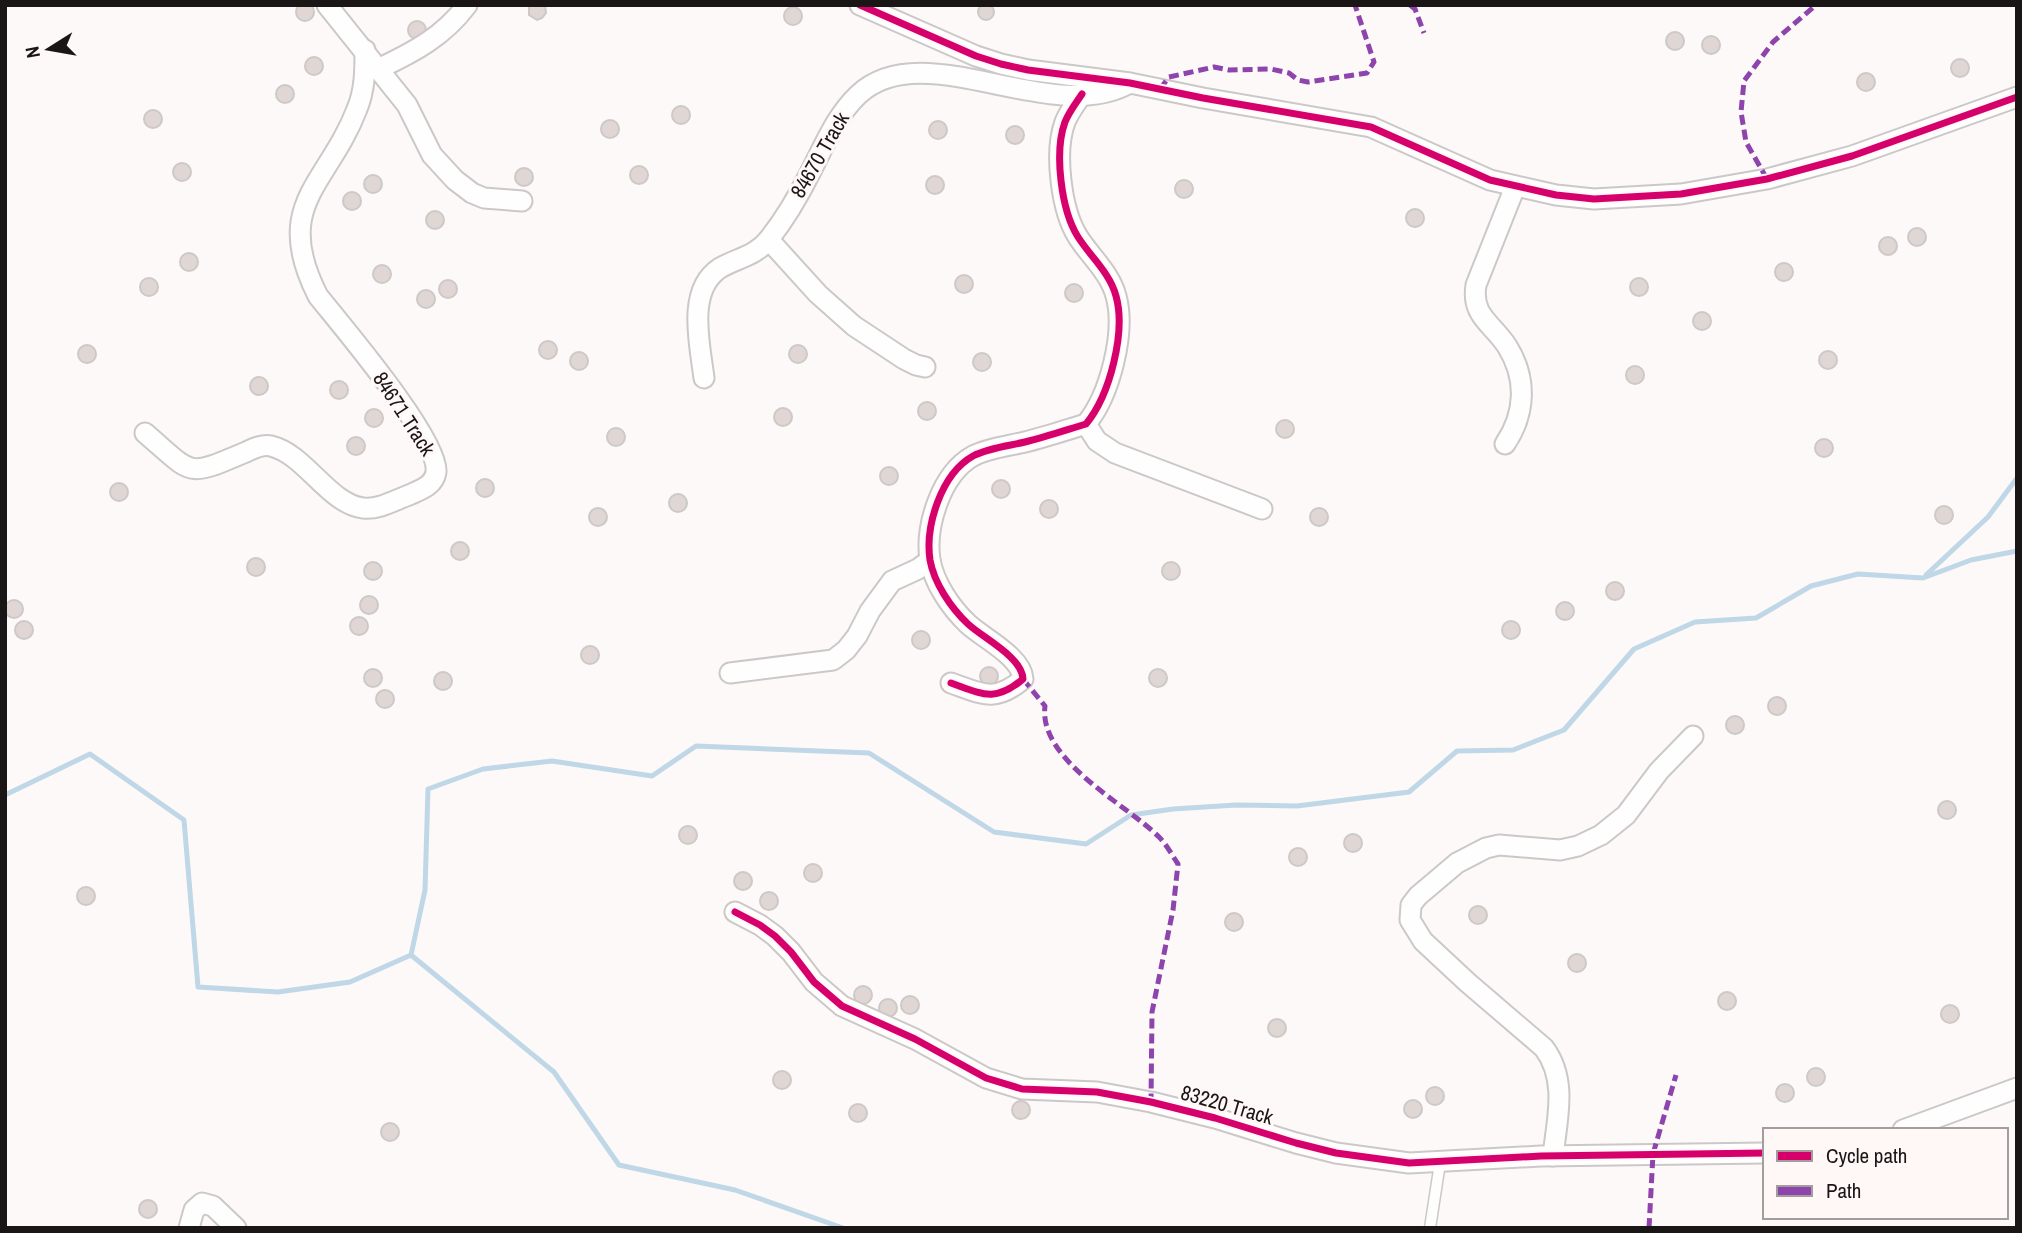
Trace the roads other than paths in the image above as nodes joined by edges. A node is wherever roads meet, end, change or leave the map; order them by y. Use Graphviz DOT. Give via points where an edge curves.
graph roads {
  1 [pos="327,5"];
  2 [pos="467,5"];
  3 [pos="860,5"];
  4 [pos="365,50"];
  5 [pos="380,68"];
  6 [pos="1130,83"];
  7 [pos="1082,94"];
  8 [pos="2017,97"];
  9 [pos="1515,187"];
  10 [pos="522,201"];
  11 [pos="769,240"];
  12 [pos="925,367"];
  13 [pos="704,378"];
  14 [pos="1086,424"];
  15 [pos="145,433"];
  16 [pos="1505,444"];
  17 [pos="1262,509"];
  18 [pos="930,560"];
  19 [pos="730,673"];
  20 [pos="951,682"];
  21 [pos="1693,736"];
  22 [pos="735,912"];
  23 [pos="2017,1088"];
  24 [pos="1908,1128"];
  25 [pos="1763,1153"];
  26 [pos="1553,1156"];
  27 [pos="1440,1163"];
  28 [pos="189,1228"];
  29 [pos="236,1228"];
  30 [pos="1430,1228"];
  1 -- 4 [label="street"];
  2 -- 5 [label="street" via="438,37"];
  3 -- 6 [label="street" via="1001,64"];
  4 -- 5 [label="street"];
  4 -- 15 [label="street, 84671 Track" via="358,109 307,198 301,244 318,296 389,384 432,453 434,479 420,490 365,508 344,501 273,446 259,446 199,471 187,468"];
  5 -- 10 [label="street" via="407,105 432,155 455,180 484,198"];
  6 -- 7 [label="street, 84670 Track" via="1111,91"];
  6 -- 9 [label="street" via="1371,127"];
  7 -- 11 [label="street, 84670 Track" via="1033,93 931,75 874,82 833,127"];
  7 -- 14 [label="street" via="1061,135 1065,199 1077,235 1110,281 1119,310 1109,381"];
  8 -- 9 [label="street" via="1852,156 1724,188 1594,199"];
  9 -- 16 [label="street" via="1474,295 1478,310 1511,354 1518,375 1520,417"];
  11 -- 12 [label="street" via="854,326 904,359"];
  11 -- 13 [label="street" via="749,256 720,268 706,284 698,321"];
  14 -- 17 [label="street" via="1097,441 1115,453"];
  14 -- 18 [label="street" via="973,456 954,473 939,497"];
  18 -- 19 [label="street" via="892,581 857,636 833,660"];
  18 -- 20 [label="street" via="954,608 968,625 1019,665 1023,676 1009,690 993,695"];
  21 -- 26 [label="street" via="1626,815 1601,835 1560,850 1499,845 1473,853 1411,905 1410,920 1423,940 1552,1058 1560,1085"];
  22 -- 27 [label="street, 83220 Track" via="775,936 814,982 842,1006 986,1078 1022,1089 1097,1092 1151,1102 1336,1153"];
  23 -- 24 [label="street"];
  25 -- 26 [label="street, 83220 Track"];
  26 -- 27 [label="street, 83220 Track"];
  27 -- 30 [label="lane"];
  28 -- 29 [label="street" via="194,1210 202,1203 213,1206"];
}
